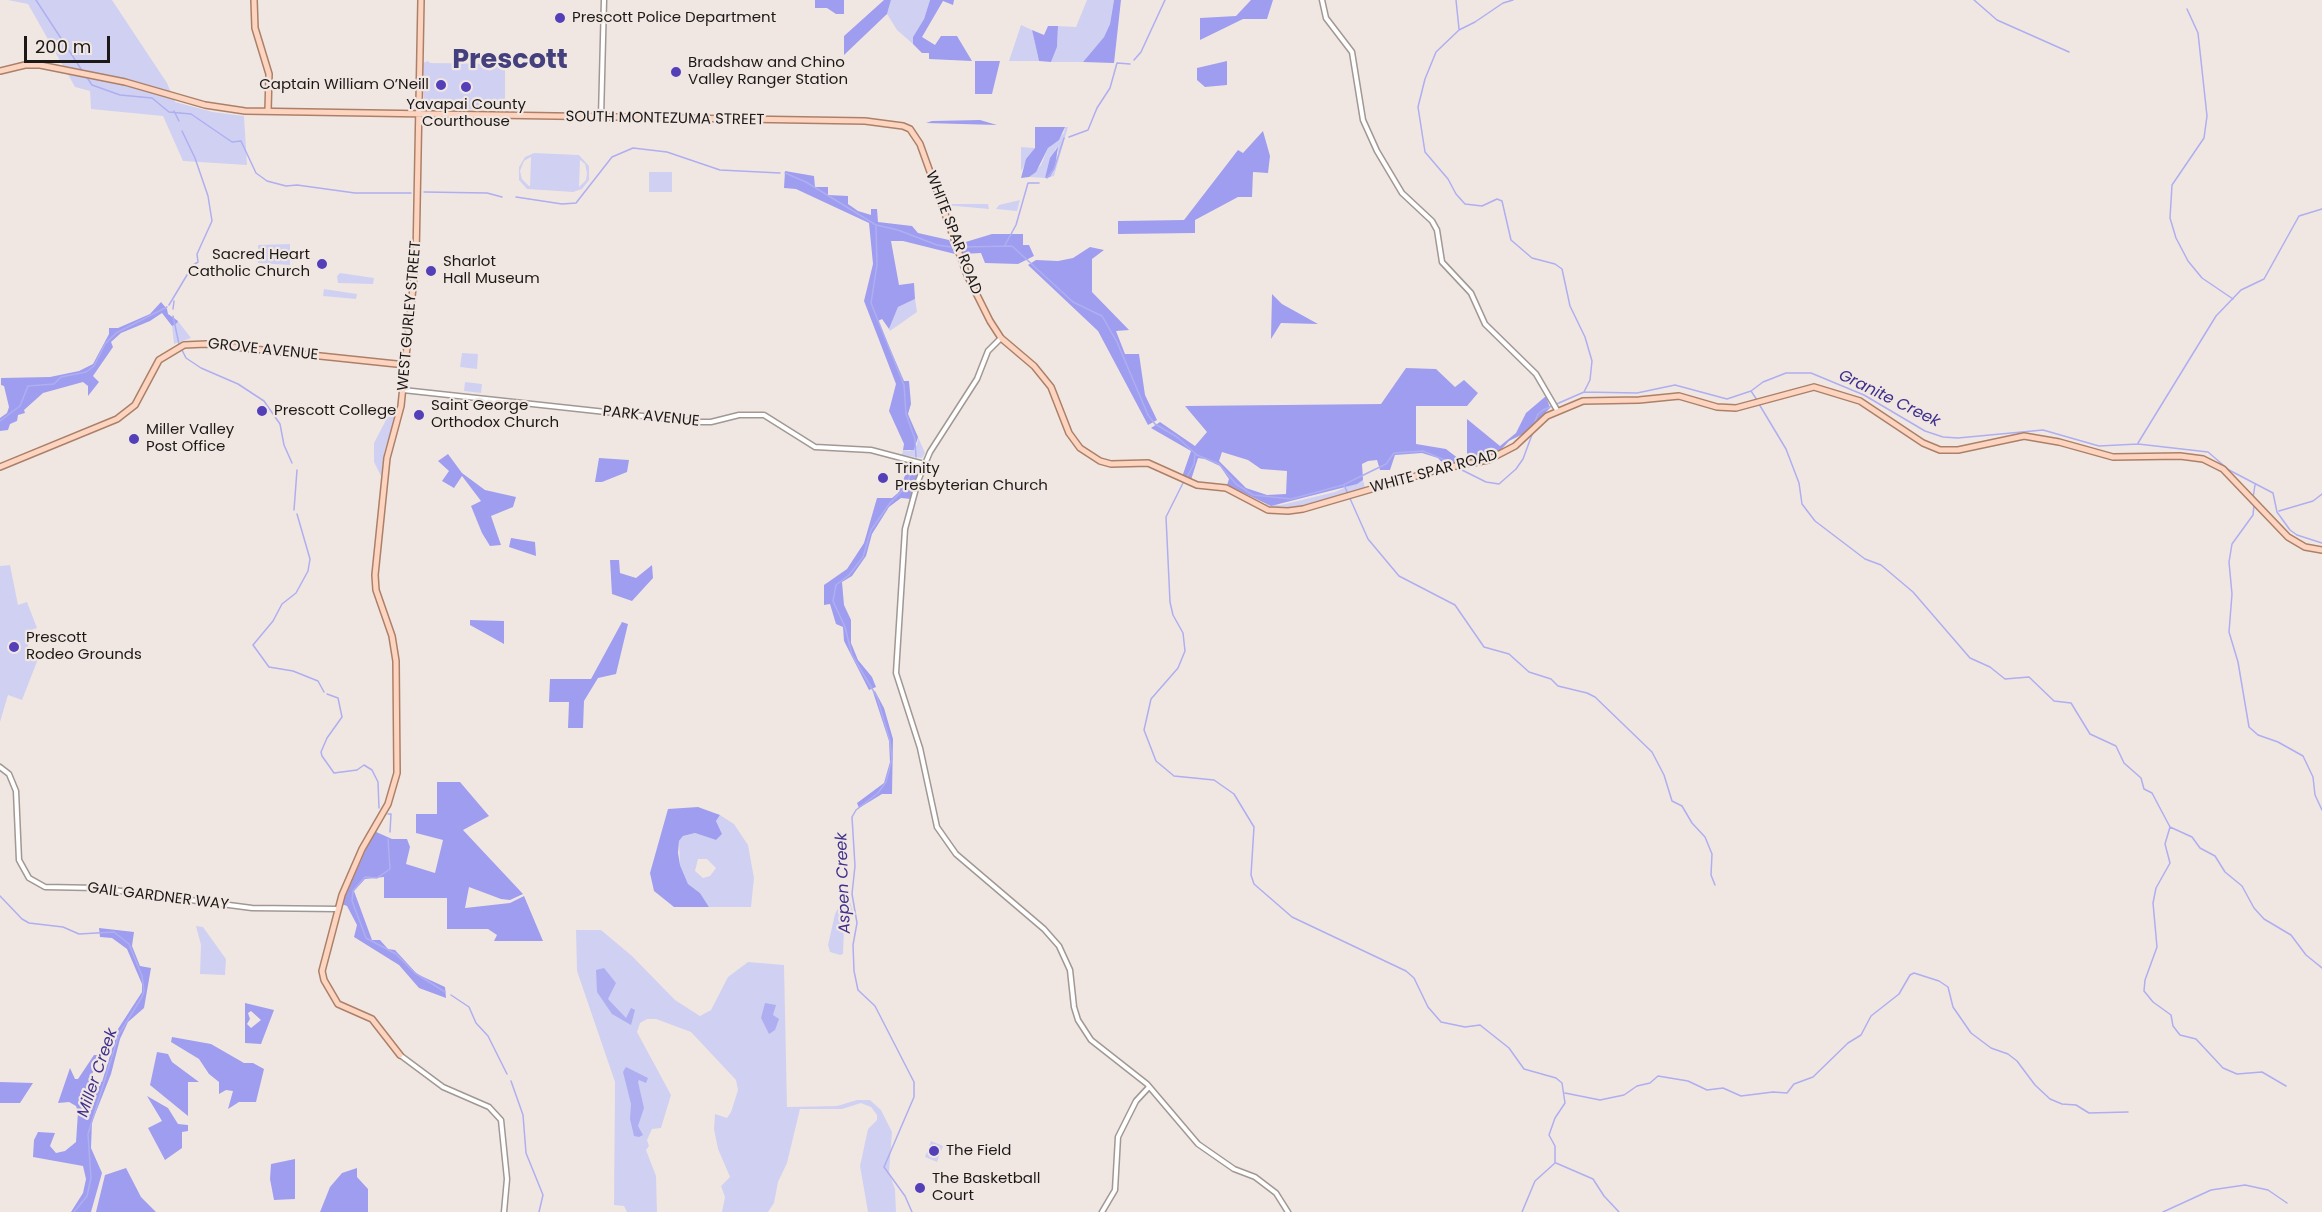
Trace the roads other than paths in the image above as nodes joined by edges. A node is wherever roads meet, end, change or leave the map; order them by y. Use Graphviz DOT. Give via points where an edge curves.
graph roads {
  1 [pos="254,0"];
  2 [pos="422,0"];
  3 [pos="604,0"];
  4 [pos="1322,0"];
  5 [pos="0,71"];
  6 [pos="268,111"];
  7 [pos="419,113"];
  8 [pos="601,118"];
  9 [pos="910,129"];
  10 [pos="1001,338"];
  11 [pos="406,365"];
  12 [pos="403,390"];
  13 [pos="1557,410"];
  14 [pos="924,464"];
  15 [pos="0,467"];
  16 [pos="2322,550"];
  17 [pos="0,767"];
  18 [pos="338,909"];
  19 [pos="400,1055"];
  20 [pos="1149,1087"];
  21 [pos="504,1212"];
  22 [pos="1102,1212"];
  23 [pos="1288,1212"];
  1 -- 6 [label="main road" via="255,28 268,65"];
  2 -- 7 [label="main road, WEST GURLEY STREET"];
  3 -- 8 [label="street"];
  4 -- 13 [label="street" via="1326,18 1352,52 1364,120 1377,151 1402,193 1432,221 1442,262 1471,293 1485,324 1536,374"];
  5 -- 6 [label="main road, SOUTH MONTEZUMA STREET" via="25,65 59,68 230,109"];
  6 -- 7 [label="main road, SOUTH MONTEZUMA STREET"];
  7 -- 8 [label="main road, SOUTH MONTEZUMA STREET"];
  7 -- 11 [label="main road, WEST GURLEY STREET" via="418,222"];
  8 -- 9 [label="main road, SOUTH MONTEZUMA STREET" via="865,121"];
  9 -- 10 [label="main road, WHITE SPAR ROAD" via="920,144 967,275"];
  10 -- 13 [label="main road, WHITE SPAR ROAD" via="1051,387 1069,433 1087,454 1111,464 1160,466 1189,482 1226,488 1275,511 1303,509 1440,469 1488,460 1515,446"];
  10 -- 14 [label="street" via="988,351 978,379"];
  11 -- 12 [label="main road, WEST GURLEY STREET"];
  11 -- 15 [label="main road, GROVE AVENUE" via="208,344 184,345 159,360 135,405 117,419"];
  12 -- 14 [label="street, PARK AVENUE" via="698,422 764,415 815,447 871,450"];
  12 -- 18 [label="main road, WEST GURLEY STREET" via="387,458 375,575 396,661 396,783 351,873"];
  13 -- 16 [label="main road, WHITE SPAR ROAD" via="1594,399 1627,401 1679,396 1726,409 1814,387 1860,401 1940,450 2024,436 2106,456 2195,457 2214,463 2288,537"];
  14 -- 20 [label="street" via="905,529 896,667 924,764 937,827 956,854 1052,938 1068,965 1074,1007 1084,1032"];
  17 -- 18 [label="street, GAIL GARDNER WAY" via="9,774 16,791 19,860 29,878 45,887 98,888 252,908"];
  18 -- 19 [label="main road, WEST GURLEY STREET" via="322,964 324,980 338,1004 372,1019"];
  19 -- 21 [label="street" via="445,1088 489,1107 501,1120 507,1179"];
  20 -- 22 [label="street" via="1136,1101 1118,1137 1115,1190"];
  20 -- 23 [label="street" via="1198,1144 1234,1169 1255,1177 1276,1193"];
}
